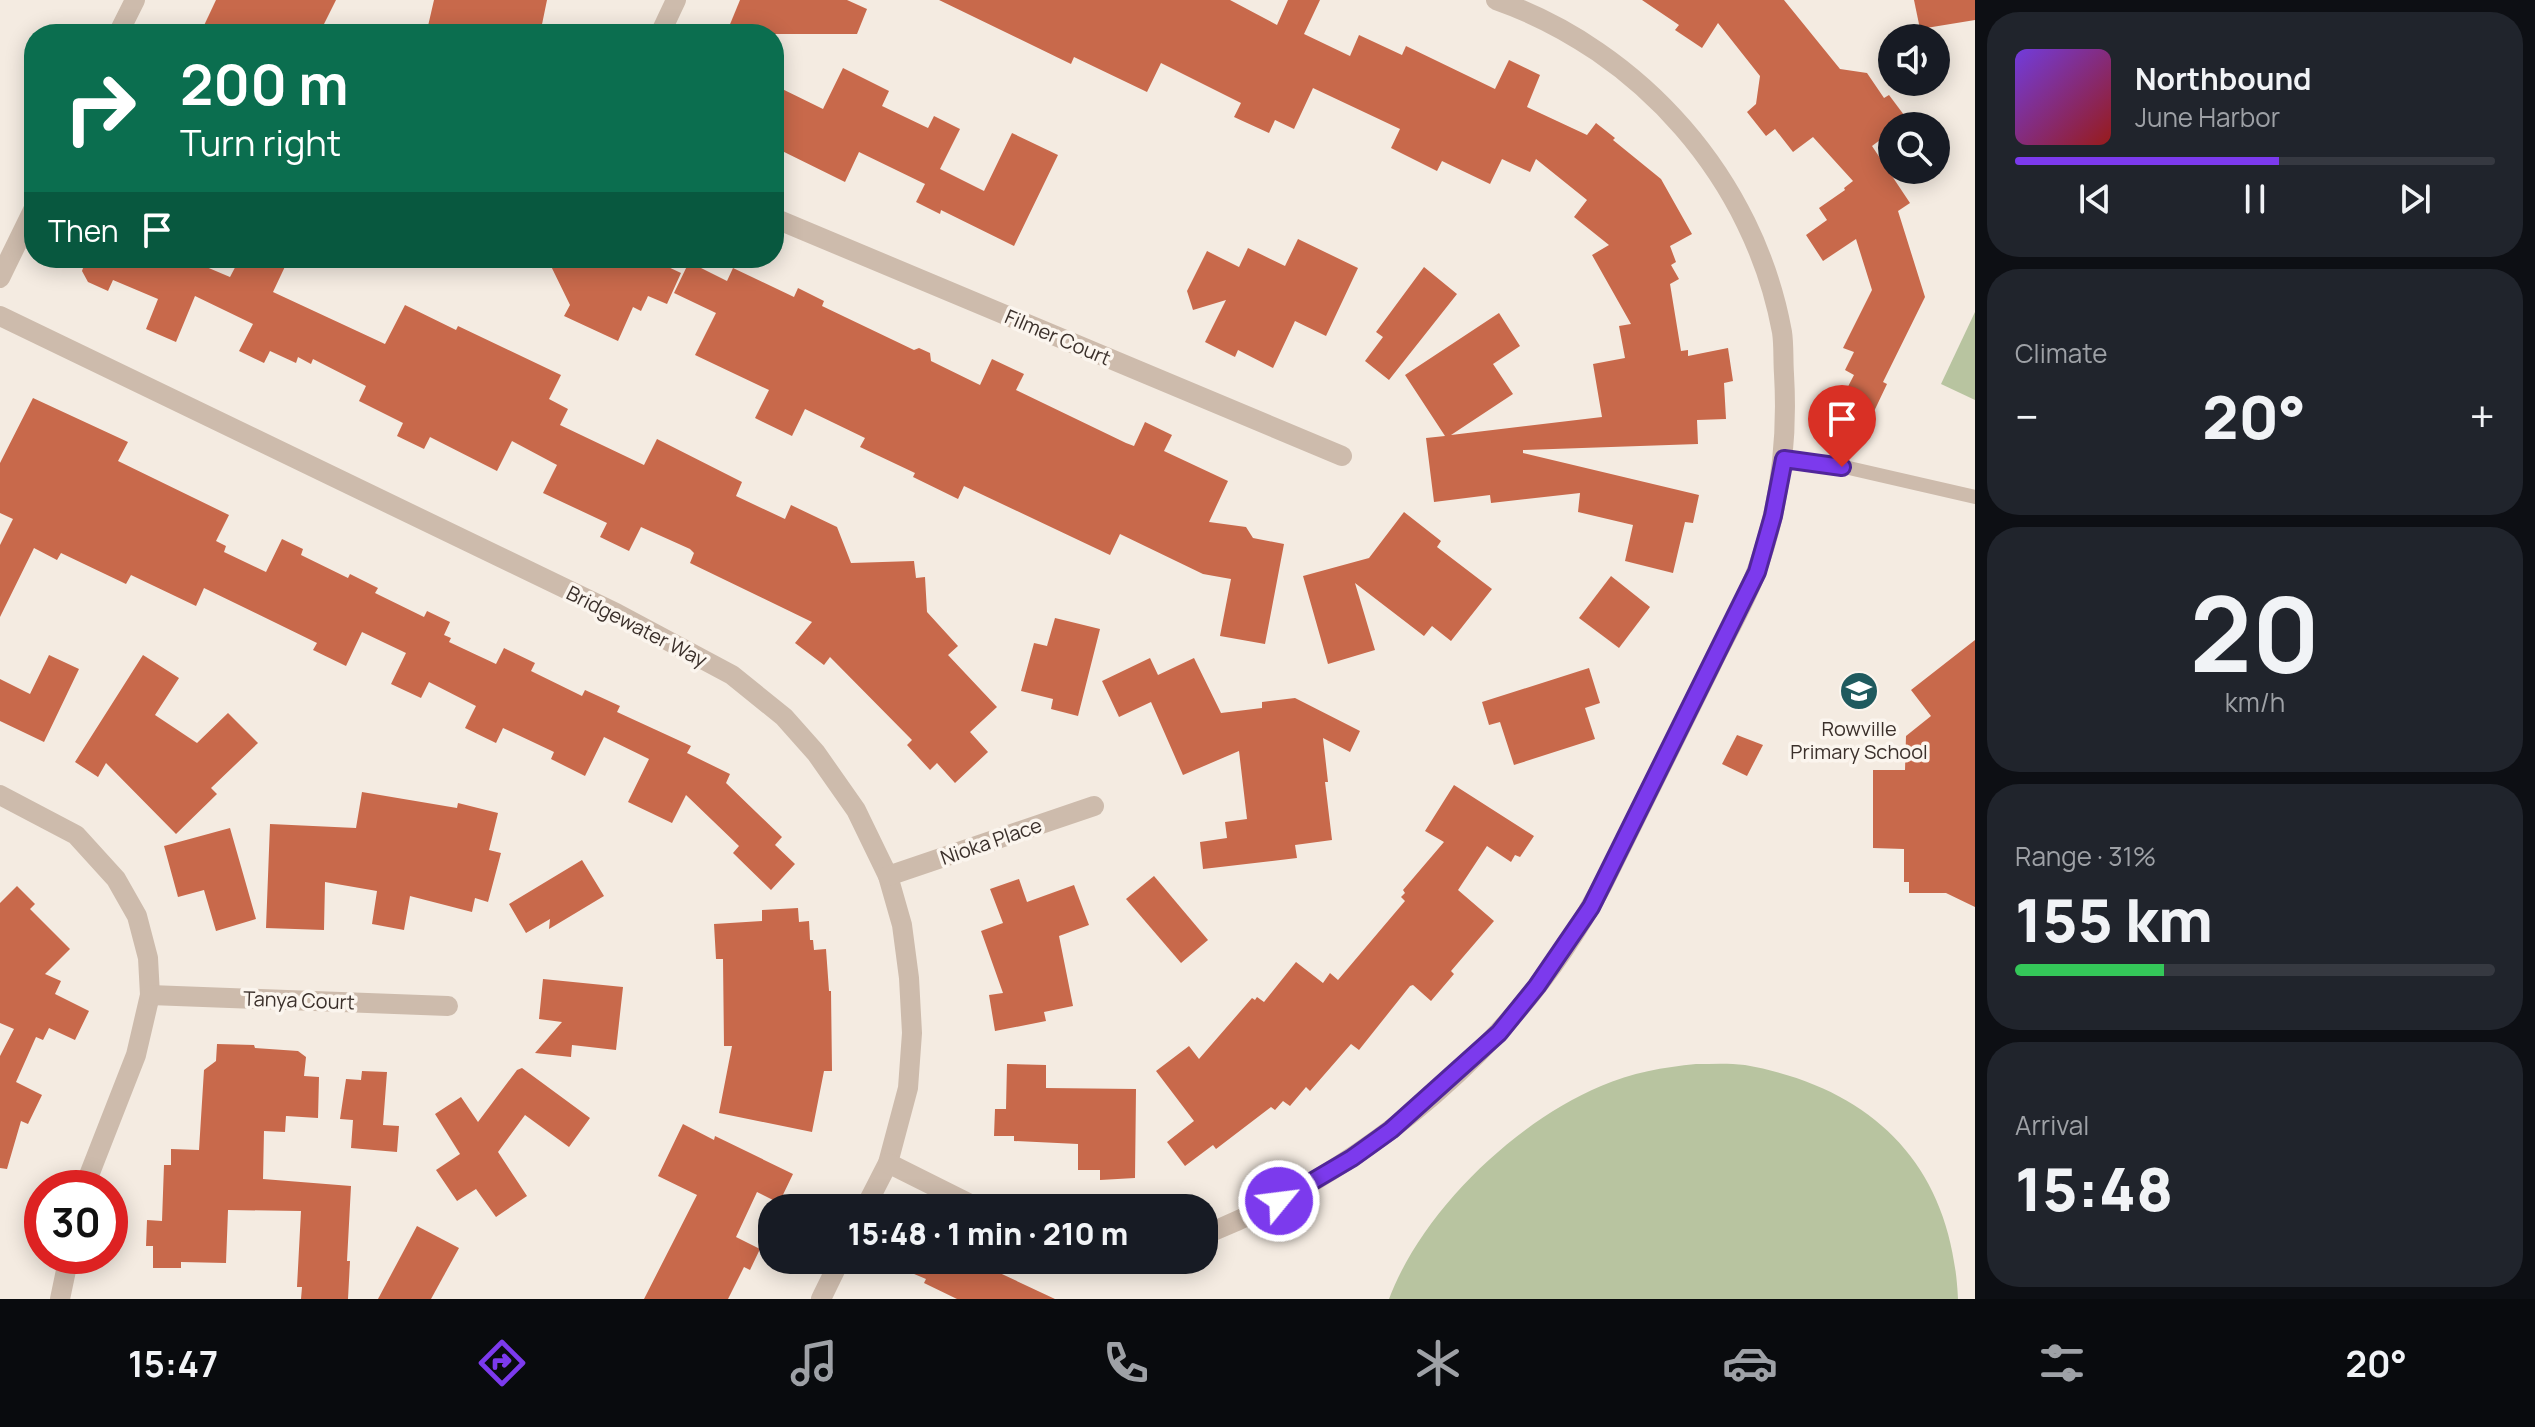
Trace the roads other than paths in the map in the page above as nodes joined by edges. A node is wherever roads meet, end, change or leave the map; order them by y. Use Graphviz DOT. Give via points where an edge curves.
graph roads {
  1 [pos="135,0"];
  2 [pos="676,0"];
  3 [pos="1496,0"];
  4 [pos="123,24"];
  5 [pos="665,24"];
  6 [pos="784,222"];
  7 [pos="24,229"];
  8 [pos="0,278"];
  9 [pos="0,316"];
  10 [pos="1342,456"];
  11 [pos="1784,459"];
  12 [pos="1975,497"];
  13 [pos="0,795"];
  14 [pos="1094,806"];
  15 [pos="888,876"];
  16 [pos="150,995"];
  17 [pos="448,1006"];
  18 [pos="888,1163"];
  19 [pos="91,1170"];
  20 [pos="872,1194"];
  21 [pos="950,1194"];
  22 [pos="1218,1229"];
  23 [pos="65,1274"];
  24 [pos="833,1274"];
  25 [pos="60,1299"];
  26 [pos="821,1299"];
  1 -- 4 [label="street"];
  2 -- 5 [label="street"];
  3 -- 11 [label="street" via="1527,11 1643,86 1716,169 1748,224 1782,332"];
  6 -- 10 [label="street, Filmer Court"];
  7 -- 8 [label="street"];
  9 -- 15 [label="street, Bridgewater Way" via="616,613 732,675 784,717 816,753 856,810"];
  11 -- 12 [label="lane"];
  11 -- 22 [label="street" via="1757,572 1591,907 1537,986 1499,1033 1391,1130 1303,1188"];
  13 -- 16 [label="street" via="76,835 116,879 137,916 148,958"];
  14 -- 15 [label="street, Nioka Place"];
  15 -- 18 [label="street, Bridgewater Way" via="902,925 912,1033 908,1088"];
  16 -- 17 [label="street, Tanya Court"];
  16 -- 19 [label="street" via="136,1055"];
  18 -- 20 [label="street, Bridgewater Way"];
  18 -- 21 [label="street"];
  23 -- 25 [label="street"];
  24 -- 26 [label="street"];
}
